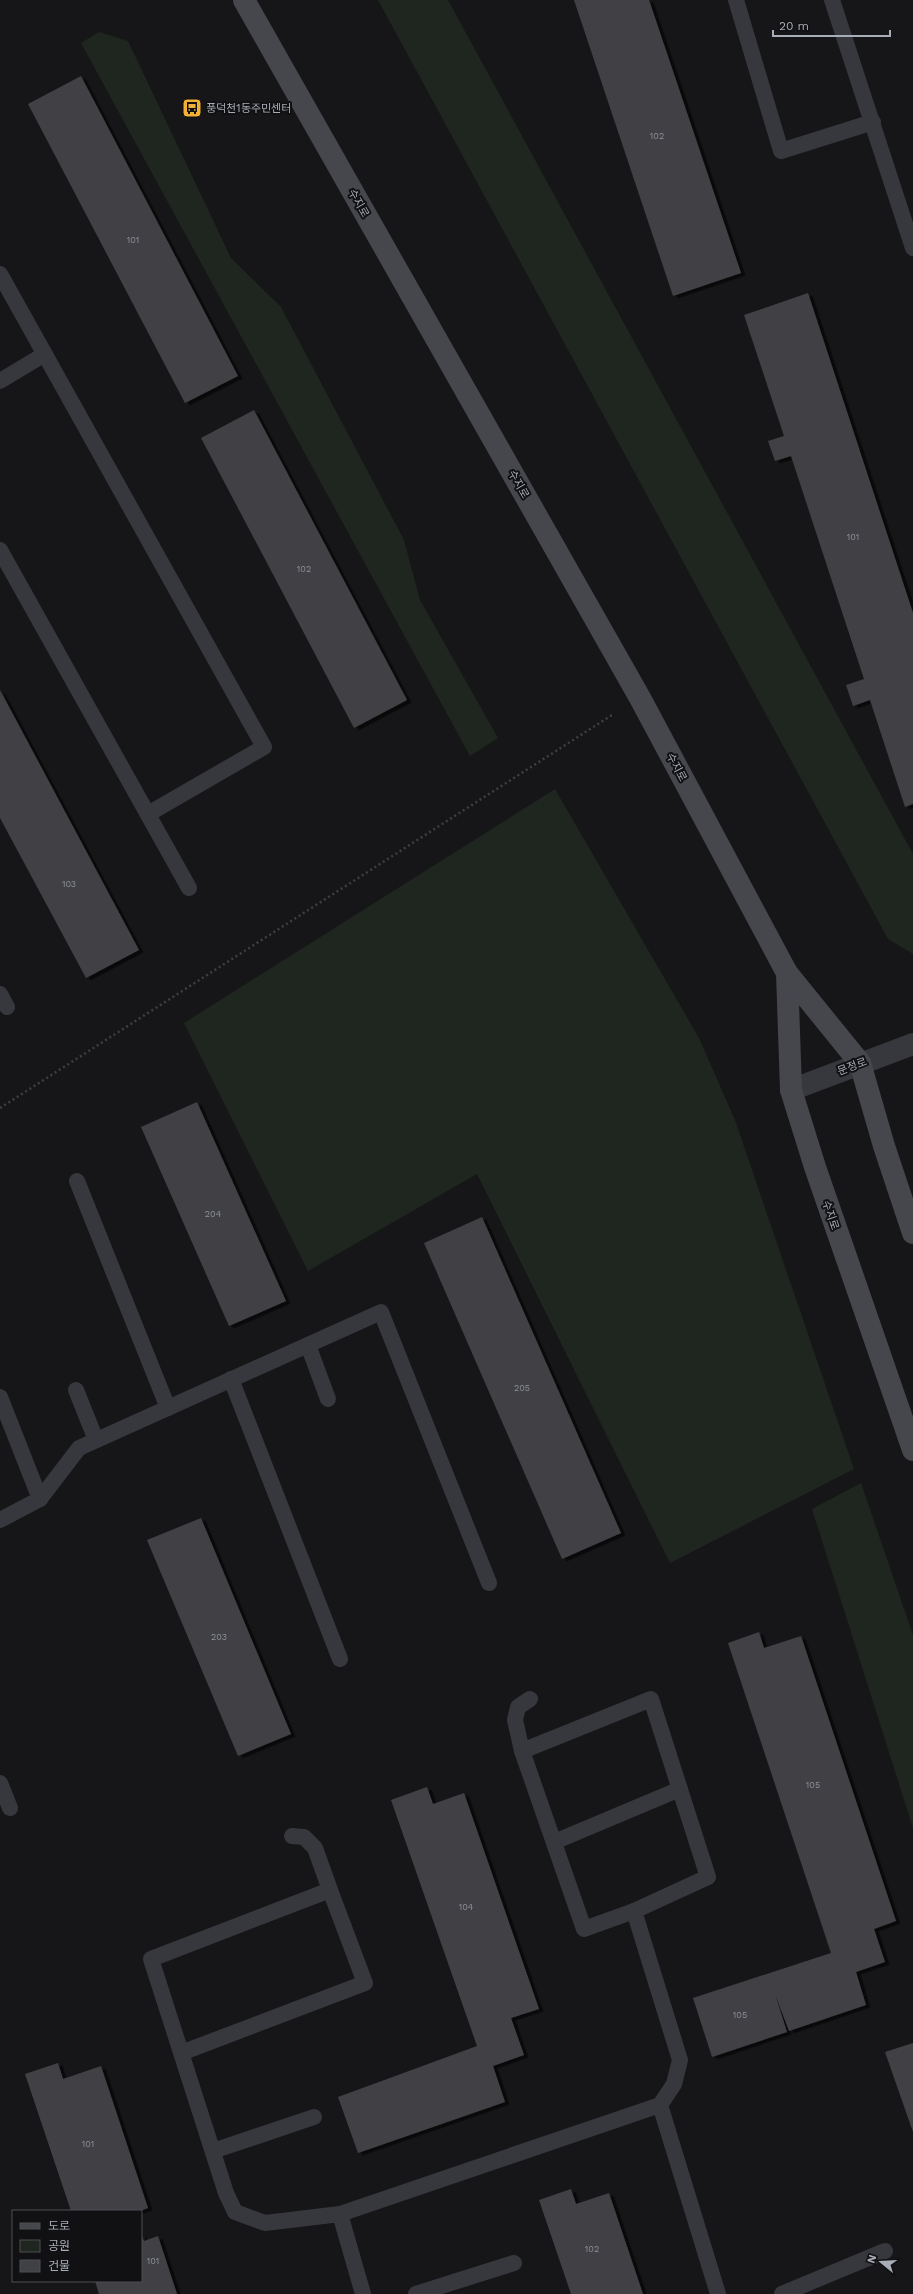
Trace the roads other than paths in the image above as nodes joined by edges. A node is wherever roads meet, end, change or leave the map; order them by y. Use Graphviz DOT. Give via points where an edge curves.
graph roads {
  1 [pos="244,0"];
  2 [pos="736,0"];
  3 [pos="832,0"];
  4 [pos="872,122"];
  5 [pos="913,248"];
  6 [pos="0,274"];
  7 [pos="45,354"];
  8 [pos="0,381"];
  9 [pos="0,550"];
  10 [pos="5,571"];
  11 [pos="148,814"];
  12 [pos="189,888"];
  13 [pos="787,973"];
  14 [pos="913,1044"];
  15 [pos="860,1063"];
  16 [pos="791,1090"];
  17 [pos="77,1180"];
  18 [pos="913,1233"];
  19 [pos="308,1345"];
  20 [pos="231,1379"];
  21 [pos="76,1390"];
  22 [pos="0,1397"];
  23 [pos="328,1399"];
  24 [pos="168,1408"];
  25 [pos="96,1440"];
  26 [pos="913,1450"];
  27 [pos="40,1499"];
  28 [pos="0,1520"];
  29 [pos="489,1583"];
  30 [pos="340,1659"];
  31 [pos="530,1699"];
  32 [pos="522,1751"];
  33 [pos="0,1783"];
  34 [pos="680,1789"];
  35 [pos="10,1808"];
  36 [pos="292,1836"];
  37 [pos="554,1842"];
  38 [pos="330,1890"];
  39 [pos="634,1911"];
  40 [pos="181,2053"];
  41 [pos="660,2105"];
  42 [pos="314,2117"];
  43 [pos="213,2150"];
  44 [pos="340,2214"];
  45 [pos="885,2252"];
  46 [pos="514,2263"];
  47 [pos="363,2294"];
  48 [pos="416,2294"];
  49 [pos="718,2294"];
  50 [pos="782,2294"];
  1 -- 13 [label="main road, 수지로" via="640,698"];
  2 -- 4 [label="lane" via="781,151"];
  3 -- 4 [label="lane"];
  4 -- 5 [label="lane"];
  6 -- 7 [label="lane"];
  7 -- 8 [label="lane"];
  7 -- 11 [label="lane" via="264,747"];
  9 -- 10 [label="lane"];
  10 -- 11 [label="lane"];
  11 -- 12 [label="lane"];
  13 -- 15 [label="main road, 수지로"];
  13 -- 16 [label="main road, 수지로"];
  14 -- 15 [label="street, 문정로"];
  15 -- 16 [label="street, 문정로"];
  15 -- 18 [label="main road, 수지로"];
  16 -- 26 [label="main road, 수지로" via="814,1167"];
  17 -- 24 [label="lane"];
  19 -- 20 [label="lane"];
  19 -- 23 [label="lane"];
  19 -- 29 [label="lane" via="381,1312"];
  20 -- 24 [label="lane"];
  20 -- 30 [label="lane"];
  21 -- 25 [label="lane"];
  22 -- 27 [label="lane"];
  24 -- 25 [label="lane"];
  25 -- 27 [label="lane" via="79,1448"];
  27 -- 28 [label="lane"];
  31 -- 32 [label="lane" via="518,1707 515,1720"];
  32 -- 34 [label="lane" via="651,1699"];
  32 -- 37 [label="lane"];
  33 -- 35 [label="lane"];
  34 -- 37 [label="lane"];
  34 -- 39 [label="lane" via="708,1877"];
  36 -- 38 [label="lane" via="304,1837 315,1848"];
  37 -- 39 [label="lane" via="584,1929"];
  38 -- 40 [label="lane" via="151,1959"];
  38 -- 40 [label="lane" via="365,1983"];
  39 -- 41 [label="lane" via="680,2060 674,2084"];
  40 -- 43 [label="lane"];
  41 -- 44 [label="lane"];
  41 -- 49 [label="lane"];
  42 -- 43 [label="lane"];
  43 -- 44 [label="lane" via="226,2193 235,2212 265,2223"];
  44 -- 47 [label="lane"];
  45 -- 50 [label="lane"];
  46 -- 48 [label="lane"];
}
